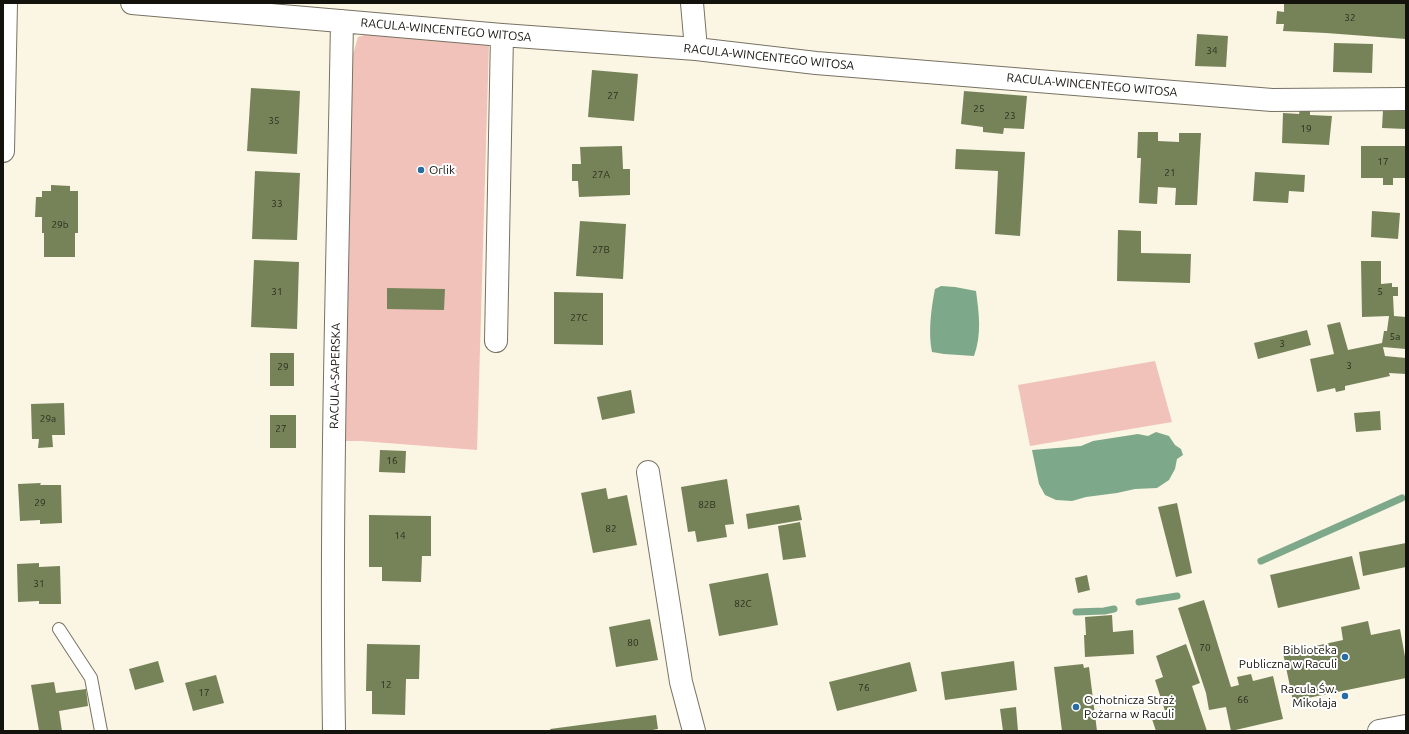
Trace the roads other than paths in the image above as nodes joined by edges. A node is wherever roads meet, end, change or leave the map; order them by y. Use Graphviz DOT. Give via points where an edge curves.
graph roads {
  1 [pos="6,3"];
  2 [pos="132,3"];
  3 [pos="692,3"];
  4 [pos="284,10"];
  5 [pos="342,21"];
  6 [pos="502,35"];
  7 [pos="696,49"];
  8 [pos="1406,99"];
  9 [pos="3,151"];
  10 [pos="496,340"];
  11 [pos="648,472"];
  12 [pos="59,630"];
  13 [pos="1406,726"];
  14 [pos="102,731"];
  15 [pos="334,731"];
  16 [pos="694,731"];
  17 [pos="1379,731"];
  1 -- 9 [label="street"];
  2 -- 4 [label="street, RACULA-WINCENTEGO WITOSA"];
  3 -- 7 [label="street"];
  4 -- 5 [label="street, RACULA-WINCENTEGO WITOSA"];
  5 -- 6 [label="street, RACULA-WINCENTEGO WITOSA"];
  5 -- 15 [label="street, RACULA-SAPERSKA" via="334,460"];
  6 -- 7 [label="street, RACULA-WINCENTEGO WITOSA"];
  6 -- 10 [label="street"];
  7 -- 8 [label="street, RACULA-WINCENTEGO WITOSA" via="816,63 1272,100"];
  11 -- 16 [label="street" via="682,682"];
  12 -- 14 [label="lane" via="91,678"];
  13 -- 17 [label="street"];
}
